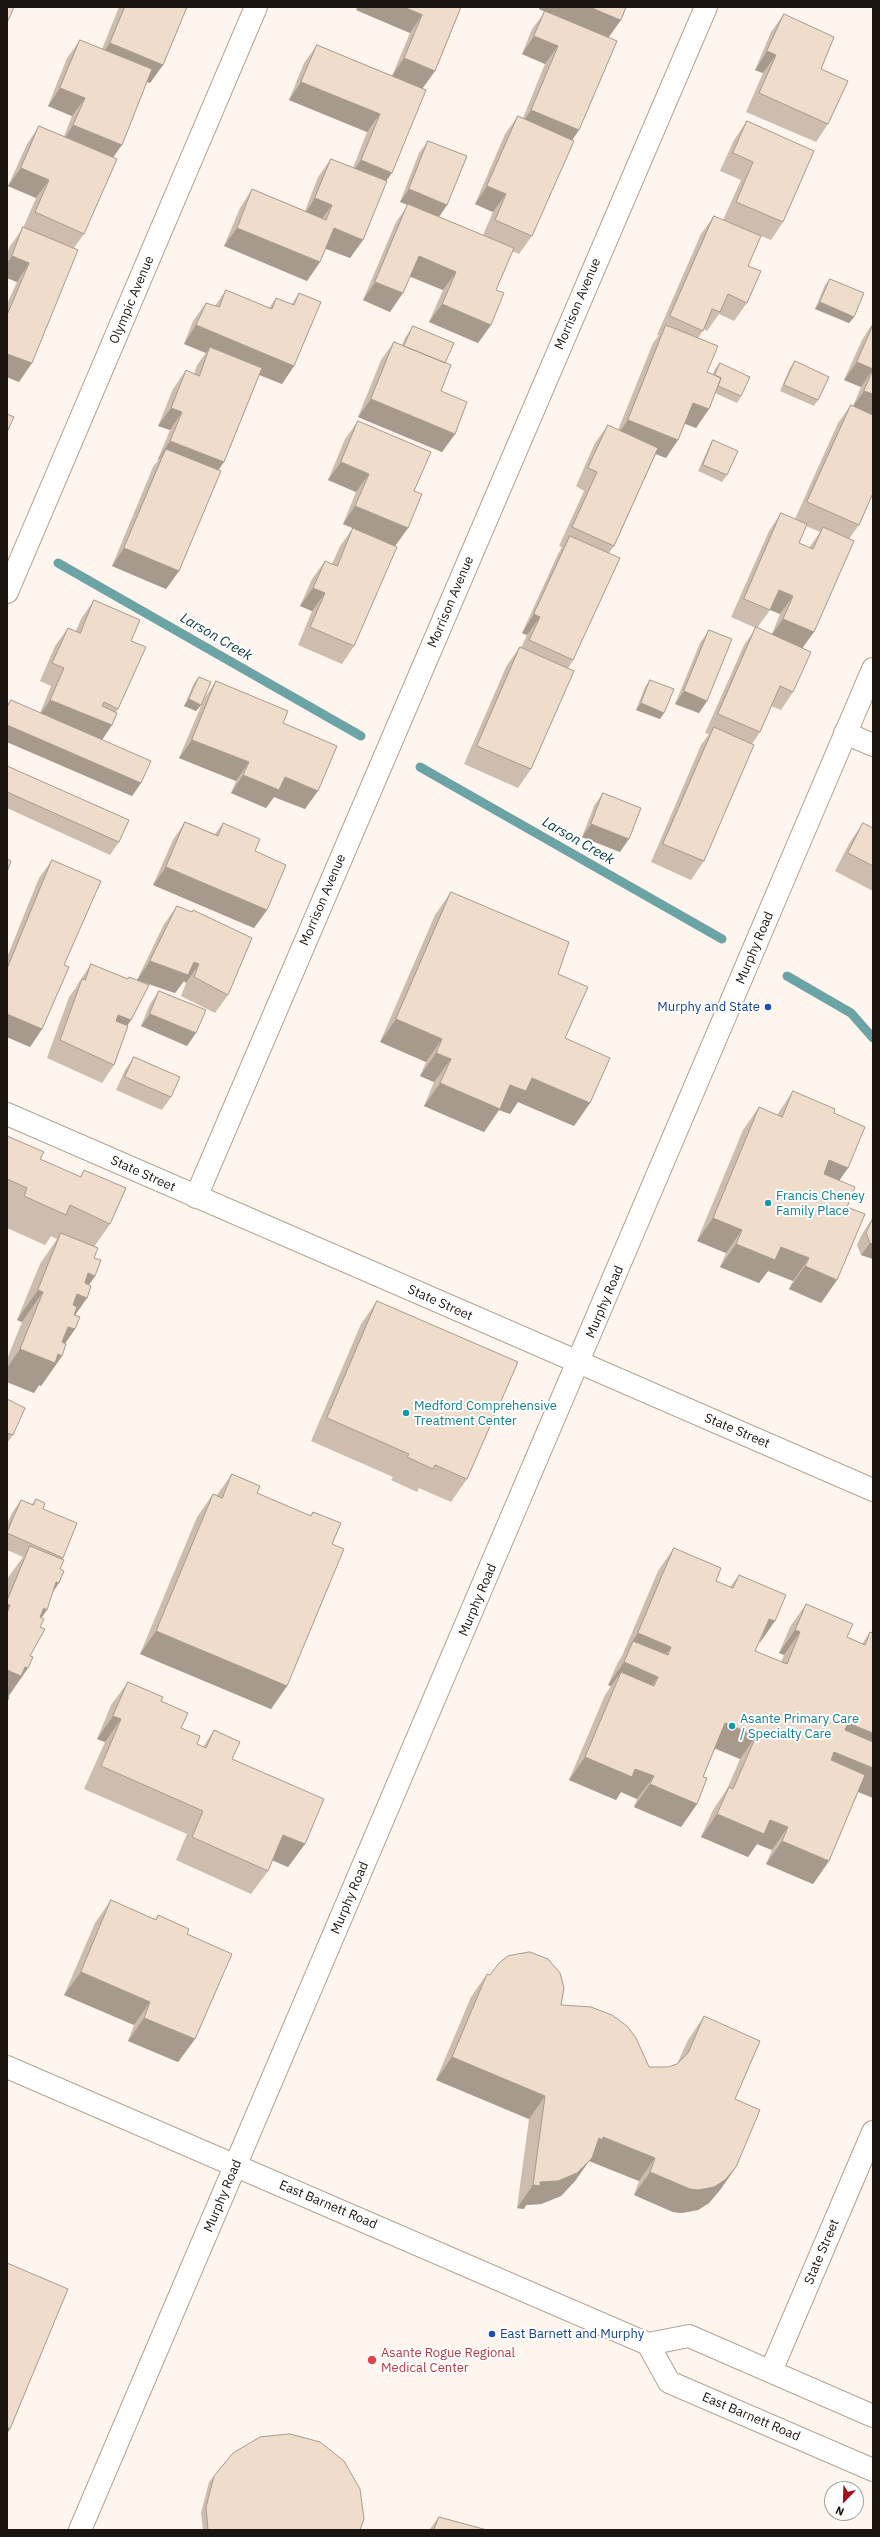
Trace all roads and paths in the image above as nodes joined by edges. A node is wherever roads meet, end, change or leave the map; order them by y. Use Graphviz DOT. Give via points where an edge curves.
graph roads {
  1 [pos="256,7"];
  2 [pos="706,7"];
  3 [pos="7,592"];
  4 [pos="873,669"];
  5 [pos="845,733"];
  6 [pos="873,745"];
  7 [pos="7,1114"];
  8 [pos="196,1197"];
  9 [pos="579,1363"];
  10 [pos="873,1490"];
  11 [pos="7,2067"];
  12 [pos="873,2132"];
  13 [pos="236,2166"];
  14 [pos="648,2344"];
  15 [pos="771,2371"];
  16 [pos="873,2416"];
  17 [pos="873,2470"];
  18 [pos="80,2530"];
  1 -- 3 [label="street, Olympic Avenue"];
  2 -- 8 [label="street, Morrison Avenue"];
  4 -- 5 [label="street, Murphy Road"];
  5 -- 6 [label="street"];
  5 -- 9 [label="street, Murphy Road"];
  7 -- 8 [label="street, State Street"];
  8 -- 9 [label="street, State Street"];
  9 -- 10 [label="street, State Street"];
  9 -- 13 [label="street, Murphy Road"];
  11 -- 13 [label="street, East Barnett Road"];
  12 -- 15 [label="street, State Street"];
  13 -- 14 [label="street, East Barnett Road"];
  13 -- 18 [label="street, Murphy Road"];
  14 -- 15 [label="street" via="689,2336"];
  14 -- 17 [label="street, East Barnett Road" via="669,2382"];
  15 -- 16 [label="street"];
}
